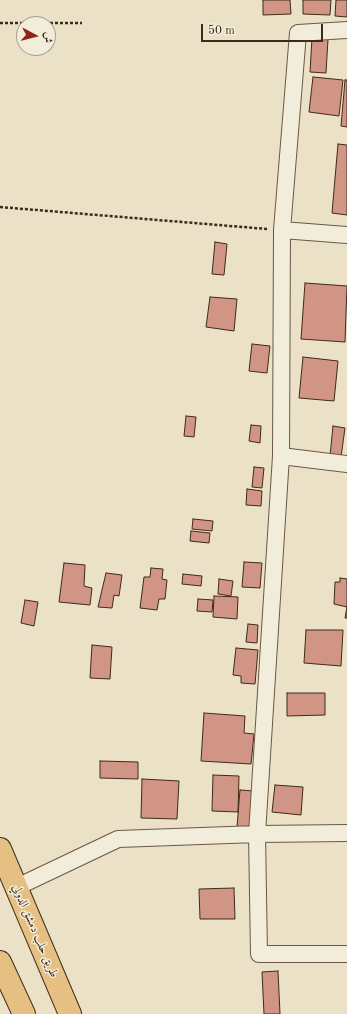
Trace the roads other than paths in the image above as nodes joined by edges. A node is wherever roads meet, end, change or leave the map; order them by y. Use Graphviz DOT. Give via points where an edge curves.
graph roads {
  1 [pos="347,30"];
  2 [pos="282,230"];
  3 [pos="347,235"];
  4 [pos="281,456"];
  5 [pos="347,464"];
  6 [pos="347,833"];
  7 [pos="257,834"];
  8 [pos="0,849"];
  9 [pos="17,887"];
  10 [pos="347,954"];
  11 [pos="0,962"];
  12 [pos="24,1014"];
  13 [pos="70,1014"];
  1 -- 2 [label="street" via="298,32"];
  2 -- 3 [label="street"];
  2 -- 4 [label="street"];
  4 -- 5 [label="street"];
  4 -- 7 [label="street"];
  6 -- 7 [label="street"];
  7 -- 9 [label="street" via="118,839"];
  7 -- 10 [label="street" via="259,954"];
  8 -- 9 [label="highway, طريق حلب دمشق الدولي"];
  9 -- 13 [label="highway, طريق حلب دمشق الدولي"];
  11 -- 12 [label="highway"];
}
